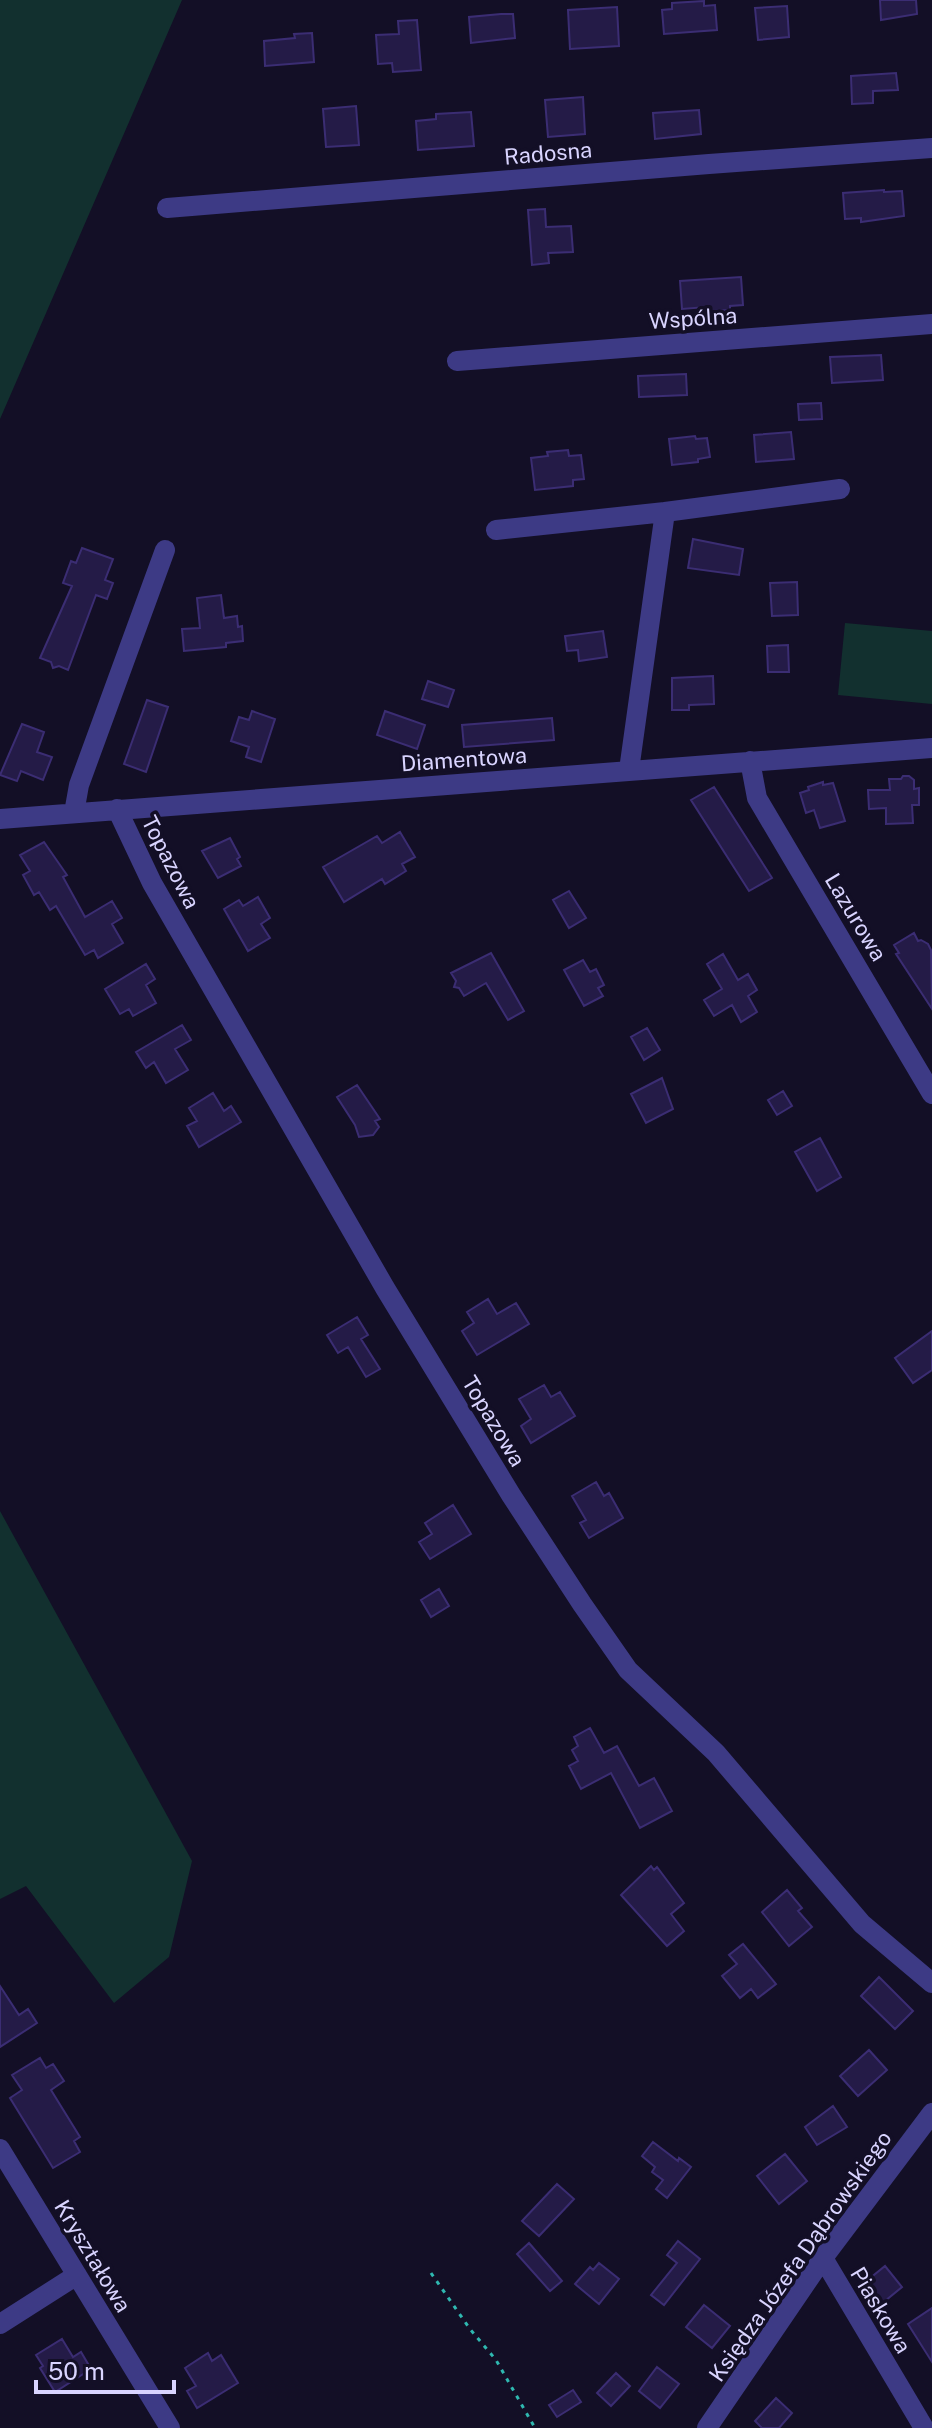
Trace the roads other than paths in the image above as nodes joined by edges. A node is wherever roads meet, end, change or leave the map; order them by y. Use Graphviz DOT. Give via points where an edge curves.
graph roads {
  1 [pos="932,148"];
  2 [pos="167,208"];
  3 [pos="932,324"];
  4 [pos="457,361"];
  5 [pos="840,489"];
  6 [pos="665,512"];
  7 [pos="496,530"];
  8 [pos="165,550"];
  9 [pos="932,748"];
  10 [pos="750,761"];
  11 [pos="629,770"];
  12 [pos="117,809"];
  13 [pos="74,813"];
  14 [pos="0,819"];
  15 [pos="932,1094"];
  16 [pos="932,1983"];
  17 [pos="932,2113"];
  18 [pos="0,2149"];
  19 [pos="8,2180"];
  20 [pos="823,2258"];
  21 [pos="77,2275"];
  22 [pos="0,2324"];
  23 [pos="170,2428"];
  24 [pos="707,2428"];
  25 [pos="924,2428"];
  1 -- 2 [label="street, Radosna"];
  3 -- 4 [label="street, Wspólna"];
  5 -- 6 [label="street"];
  6 -- 7 [label="street"];
  6 -- 11 [label="street"];
  8 -- 13 [label="street" via="79,785"];
  9 -- 10 [label="street, Diamentowa"];
  10 -- 11 [label="street, Diamentowa"];
  10 -- 15 [label="street, Lazurowa" via="757,798"];
  11 -- 12 [label="street, Diamentowa"];
  12 -- 13 [label="street, Diamentowa"];
  12 -- 16 [label="street, Topazowa" via="152,883 377,1275 582,1604 628,1670 716,1753 862,1924"];
  13 -- 14 [label="street, Diamentowa"];
  17 -- 20 [label="street, Księdza Józefa Dąbrowskiego"];
  18 -- 19 [label="street, Kryształowa"];
  19 -- 21 [label="street, Kryształowa"];
  20 -- 24 [label="street, Księdza Józefa Dąbrowskiego"];
  20 -- 25 [label="street, Piaskowa"];
  21 -- 22 [label="street"];
  21 -- 23 [label="street, Kryształowa"];
}
